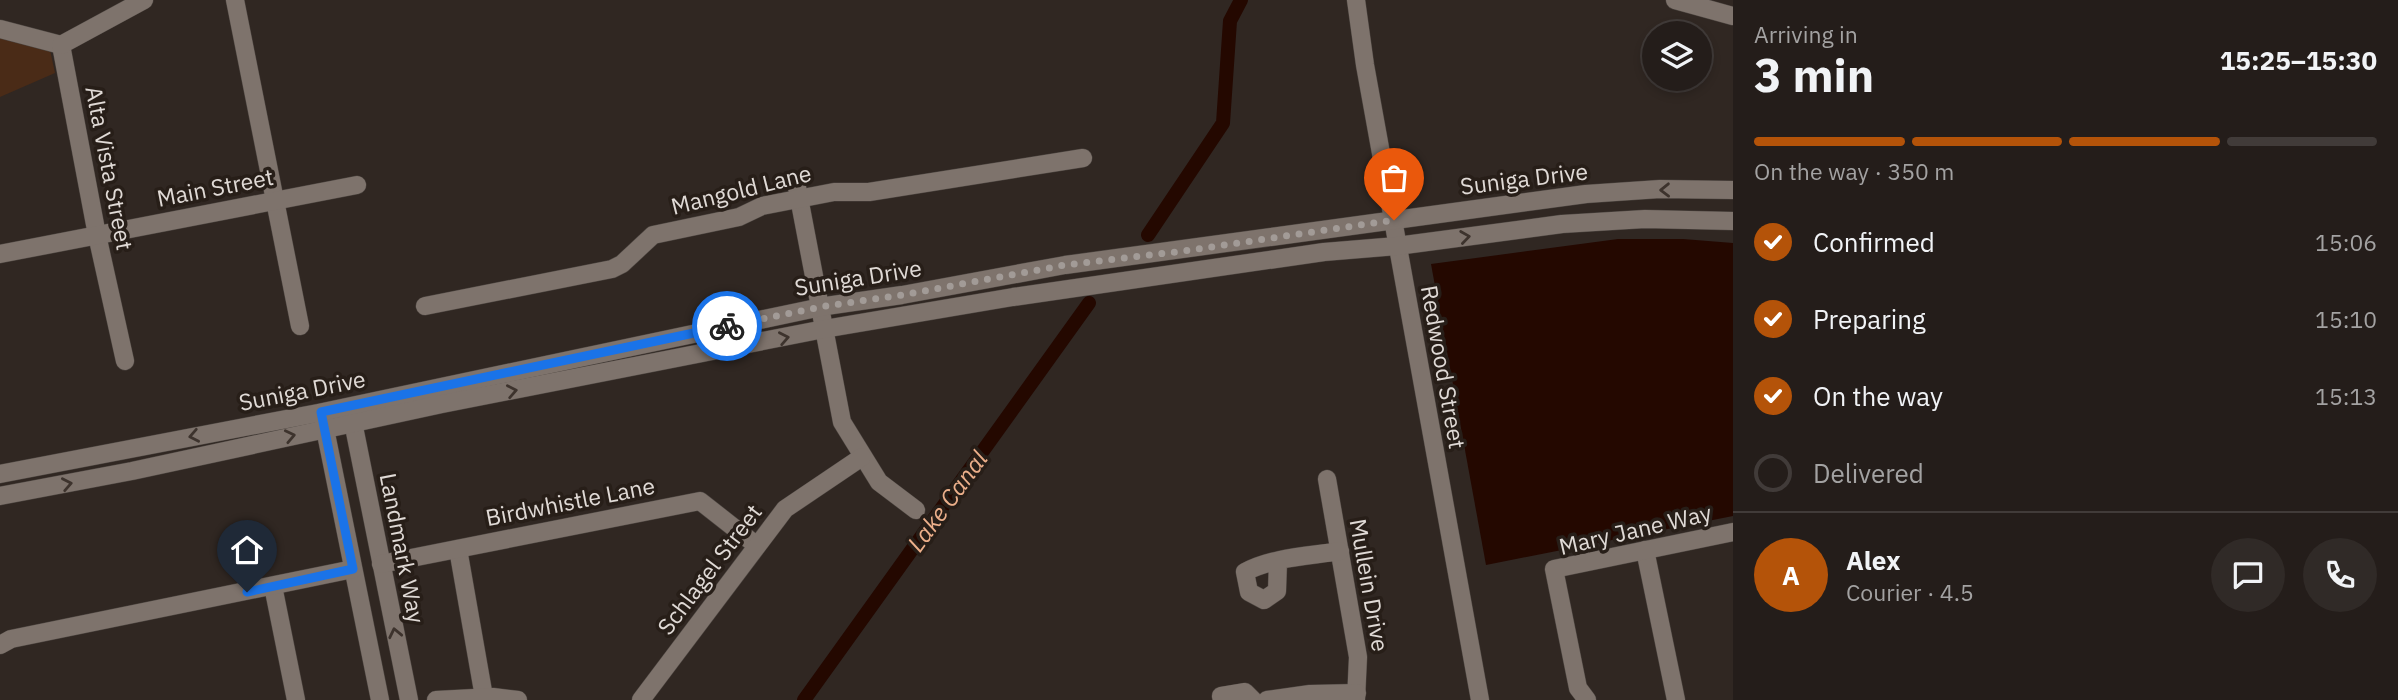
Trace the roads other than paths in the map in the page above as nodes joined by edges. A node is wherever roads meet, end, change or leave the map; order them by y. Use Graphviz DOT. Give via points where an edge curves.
graph roads {
  1 [pos="144,0"];
  2 [pos="235,0"];
  3 [pos="1356,0"];
  4 [pos="1675,0"];
  5 [pos="1733,16"];
  6 [pos="0,29"];
  7 [pos="61,45"];
  8 [pos="1083,158"];
  9 [pos="357,185"];
  10 [pos="797,190"];
  11 [pos="1733,190"];
  12 [pos="274,201"];
  13 [pos="1394,220"];
  14 [pos="1733,221"];
  15 [pos="97,235"];
  16 [pos="1397,246"];
  17 [pos="0,254"];
  18 [pos="425,306"];
  19 [pos="820,307"];
  20 [pos="300,326"];
  21 [pos="824,330"];
  22 [pos="125,361"];
  23 [pos="351,414"];
  24 [pos="323,420"];
  25 [pos="862,457"];
  26 [pos="0,474"];
  27 [pos="1327,479"];
  28 [pos="0,496"];
  29 [pos="916,510"];
  30 [pos="1733,532"];
  31 [pos="756,545"];
  32 [pos="458,549"];
  33 [pos="1645,550"];
  34 [pos="1340,551"];
  35 [pos="1278,562"];
  36 [pos="381,564"];
  37 [pos="353,569"];
  38 [pos="274,586"];
  39 [pos="0,645"];
  40 [pos="1357,696"];
  41 [pos="484,697"];
  42 [pos="296,700"];
  43 [pos="380,700"];
  44 [pos="409,700"];
  45 [pos="436,700"];
  46 [pos="518,700"];
  47 [pos="642,700"];
  48 [pos="1222,700"];
  49 [pos="1253,700"];
  50 [pos="1267,700"];
  51 [pos="1480,700"];
  52 [pos="1587,700"];
  53 [pos="1675,700"];
  1 -- 7 [label="street"];
  2 -- 12 [label="street"];
  3 -- 13 [label="street, Redwood Street"];
  4 -- 5 [label="street"];
  6 -- 7 [label="street"];
  7 -- 15 [label="street, Alta Vista Street"];
  8 -- 10 [label="street, Mangold Lane" via="869,192"];
  9 -- 12 [label="street, Main Street"];
  10 -- 18 [label="street, Mangold Lane" via="739,217 653,235 612,269"];
  10 -- 19 [label="street"];
  11 -- 13 [label="street, Suniga Drive, one-way" via="1586,194"];
  12 -- 15 [label="street, Main Street"];
  12 -- 20 [label="street"];
  13 -- 16 [label="street, Redwood Street"];
  13 -- 19 [label="street, Suniga Drive" via="1065,265"];
  16 -- 14 [label="street, Suniga Drive, one-way" via="1562,224 1646,219"];
  15 -- 17 [label="street, Main Street"];
  15 -- 22 [label="street, Alta Vista Street"];
  16 -- 21 [label="street, Suniga Drive" via="1324,252 1039,293"];
  16 -- 51 [label="street, Redwood Street"];
  19 -- 21 [label="street"];
  19 -- 23 [label="street, Suniga Drive"];
  23 -- 21 [label="street, Suniga Drive, one-way"];
  21 -- 25 [label="street" via="842,422"];
  23 -- 24 [label="street, Suniga Drive"];
  23 -- 36 [label="street, Landmark Way"];
  24 -- 26 [label="street, Suniga Drive, one-way"];
  28 -- 24 [label="street, Suniga Drive, one-way" via="132,471"];
  24 -- 37 [label="street"];
  25 -- 29 [label="street" via="879,482"];
  25 -- 31 [label="street, Schlagel Street" via="785,509"];
  27 -- 34 [label="street, Mullein Drive"];
  30 -- 33 [label="street, Mary Jane Way"];
  31 -- 32 [label="street, Birdwhistle Lane" via="700,501"];
  31 -- 47 [label="street, Schlagel Street"];
  32 -- 36 [label="street, Birdwhistle Lane"];
  32 -- 41 [label="street"];
  33 -- 52 [label="street, Mary Jane Way" via="1555,569 1578,688"];
  33 -- 53 [label="street"];
  34 -- 35 [label="street"];
  34 -- 40 [label="street, Mullein Drive" via="1359,657"];
  44 -- 36 [label="street, Landmark Way, one-way"];
  37 -- 38 [label="street"];
  37 -- 43 [label="street"];
  38 -- 39 [label="street" via="11,639"];
  38 -- 42 [label="street"];
  40 -- 50 [label="street" via="1310,694"];
  41 -- 45 [label="street"];
  41 -- 46 [label="street"];
  48 -- 49 [label="street" via="1221,696 1245,692"];
}
